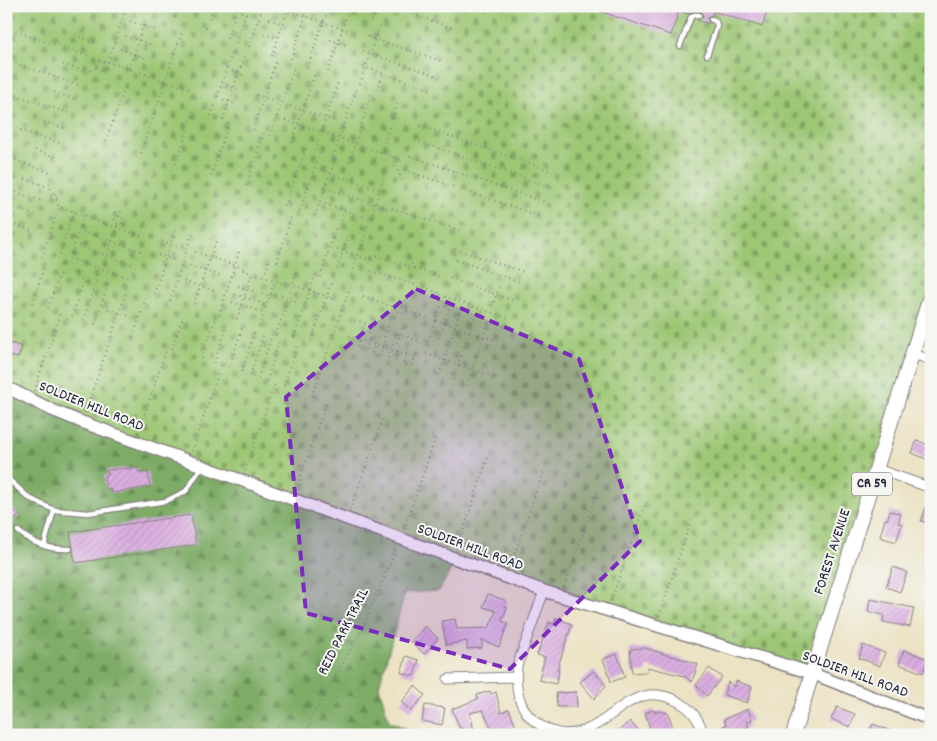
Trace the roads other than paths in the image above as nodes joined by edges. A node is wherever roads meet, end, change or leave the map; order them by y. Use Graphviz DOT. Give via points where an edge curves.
graph roads {
  1 [pos="699,15"];
  2 [pos="711,19"];
  3 [pos="680,46"];
  4 [pos="708,55"];
  5 [pos="931,294"];
  6 [pos="913,354"];
  7 [pos="931,360"];
  8 [pos="6,386"];
  9 [pos="202,466"];
  10 [pos="877,469"];
  11 [pos="6,476"];
  12 [pos="931,488"];
  13 [pos="54,510"];
  14 [pos="18,531"];
  15 [pos="44,546"];
  16 [pos="70,549"];
  17 [pos="544,591"];
  18 [pos="811,674"];
  19 [pos="516,677"];
  20 [pos="448,680"];
  21 [pos="931,720"];
  22 [pos="704,735"];
  23 [pos="793,735"];
  1 -- 3 [label="lane" via="690,17"];
  2 -- 4 [label="lane" via="717,26"];
  5 -- 6 [label="main road, FOREST AVENUE / CR 59"];
  6 -- 7 [label="street"];
  6 -- 10 [label="main road, FOREST AVENUE / CR 59"];
  8 -- 9 [label="street, SOLDIER HILL ROAD" via="82,422"];
  9 -- 13 [label="lane" via="186,491 166,501 88,513"];
  9 -- 17 [label="street, SOLDIER HILL ROAD"];
  10 -- 12 [label="street"];
  10 -- 18 [label="main road, FOREST AVENUE / CR 59"];
  11 -- 13 [label="lane" via="29,498"];
  13 -- 15 [label="lane"];
  14 -- 15 [label="lane" via="29,541"];
  15 -- 16 [label="lane" via="56,550"];
  17 -- 18 [label="street, SOLDIER HILL ROAD"];
  17 -- 19 [label="street"];
  18 -- 21 [label="street, SOLDIER HILL ROAD"];
  18 -- 23 [label="main road, FOREST AVENUE / CR 59"];
  19 -- 20 [label="street"];
  19 -- 22 [label="street" via="516,690 525,710 551,731 575,735 587,732 606,722 633,700 653,696 682,704 697,718"];
}
